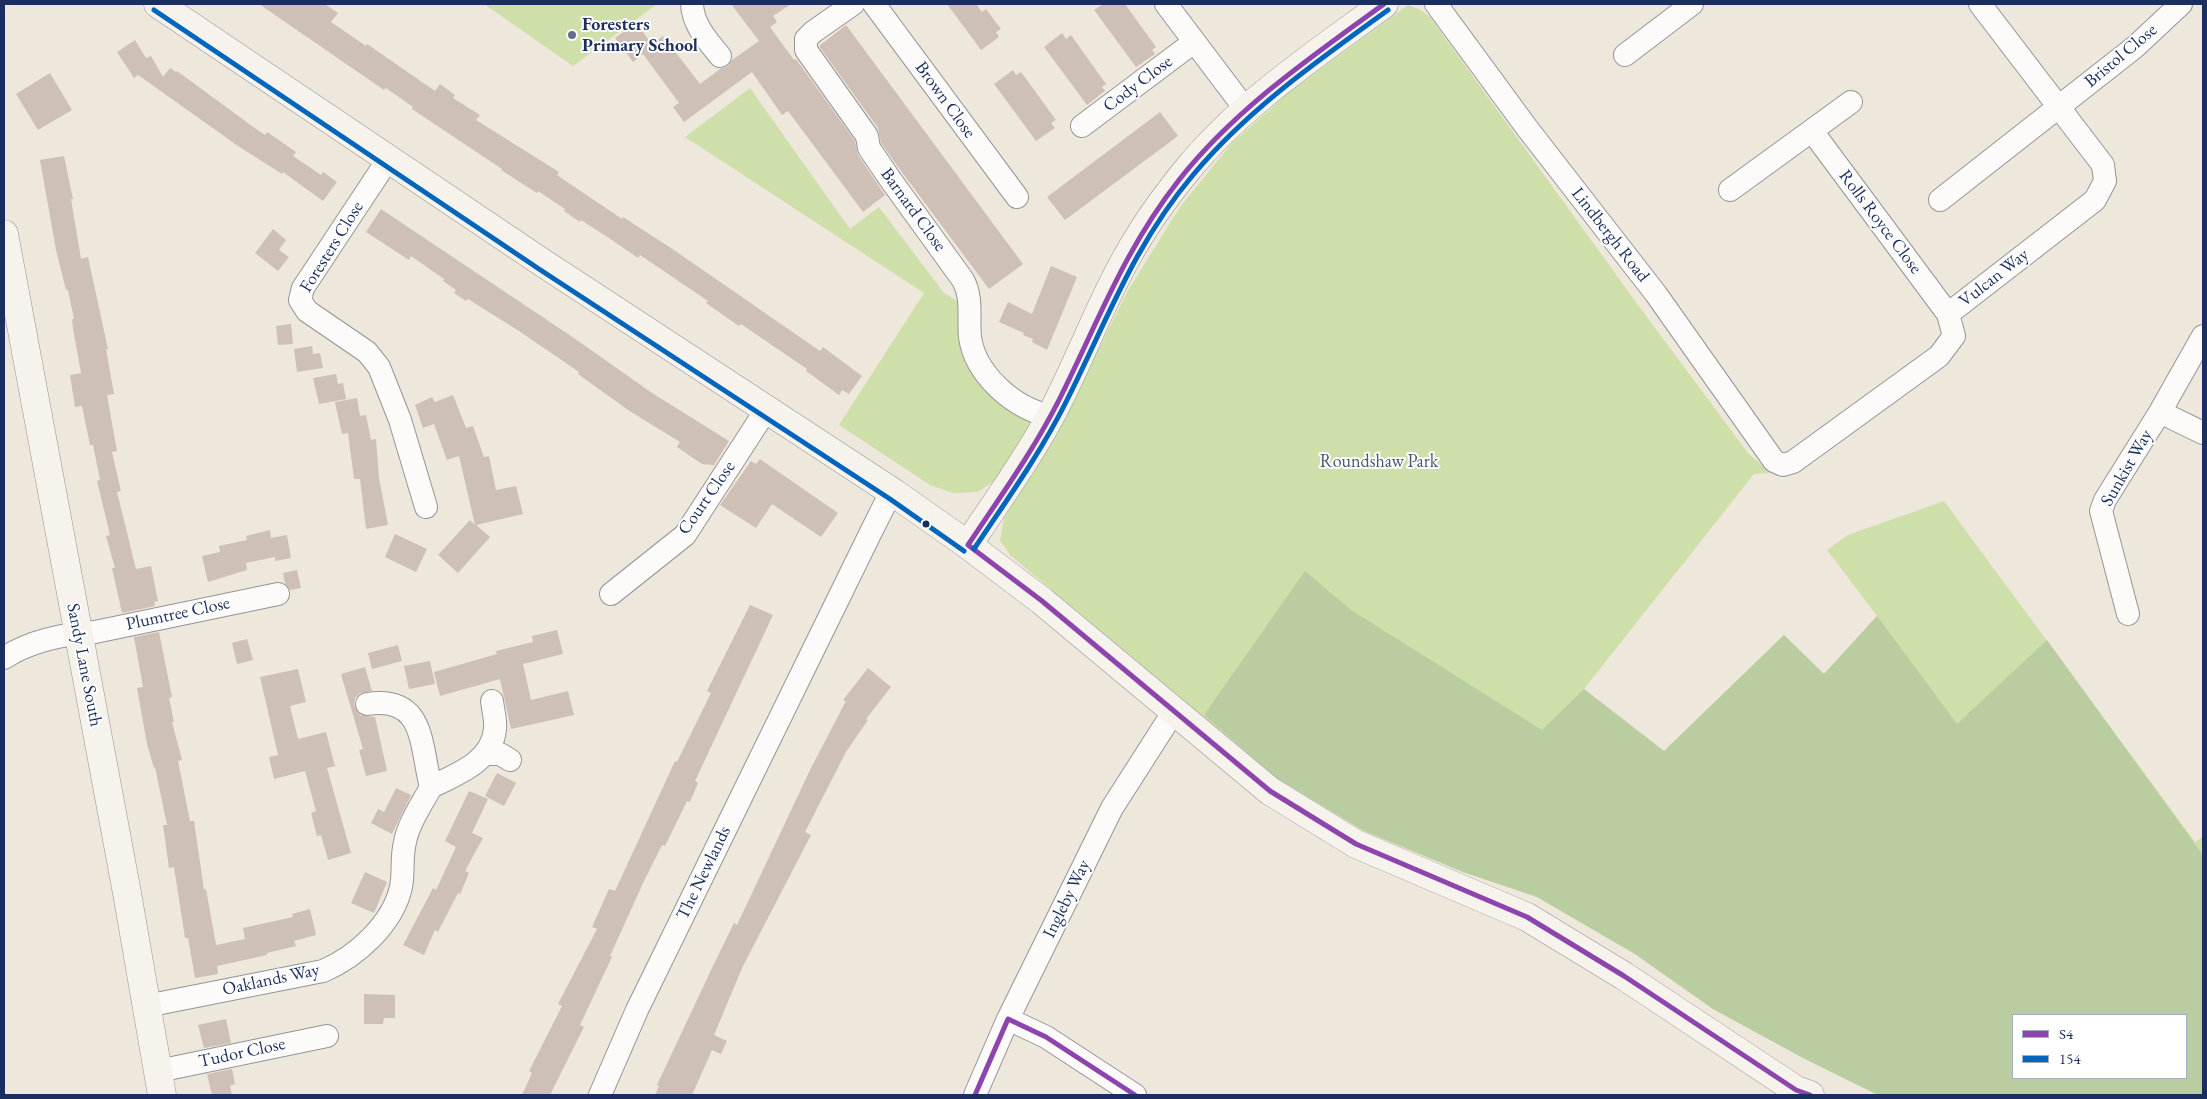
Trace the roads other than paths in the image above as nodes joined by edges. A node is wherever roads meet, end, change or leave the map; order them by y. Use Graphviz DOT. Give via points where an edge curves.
graph roads {
  1 [pos="158,4"];
  2 [pos="692,4"];
  3 [pos="853,4"];
  4 [pos="874,4"];
  5 [pos="1166,4"];
  6 [pos="1384,4"];
  7 [pos="1436,4"];
  8 [pos="1692,4"];
  9 [pos="1980,4"];
  10 [pos="2180,4"];
  11 [pos="1194,42"];
  12 [pos="1625,55"];
  13 [pos="720,56"];
  14 [pos="1850,102"];
  15 [pos="2061,107"];
  16 [pos="1246,110"];
  17 [pos="1082,126"];
  18 [pos="1812,131"];
  19 [pos="389,158"];
  20 [pos="1730,190"];
  21 [pos="1017,197"];
  22 [pos="1940,200"];
  23 [pos="4,234"];
  24 [pos="1948,314"];
  25 [pos="2203,336"];
  26 [pos="766,410"];
  27 [pos="2160,412"];
  28 [pos="1051,416"];
  29 [pos="2203,433"];
  30 [pos="1783,465"];
  31 [pos="894,493"];
  32 [pos="426,507"];
  33 [pos="968,544"];
  34 [pos="278,594"];
  35 [pos="611,594"];
  36 [pos="2128,614"];
  37 [pos="78,633"];
  38 [pos="4,658"];
  39 [pos="492,701"];
  40 [pos="367,704"];
  41 [pos="1174,711"];
  42 [pos="486,754"];
  43 [pos="510,760"];
  44 [pos="431,787"];
  45 [pos="146,1006"];
  46 [pos="1008,1019"];
  47 [pos="327,1036"];
  48 [pos="160,1083"];
  49 [pos="600,1095"];
  50 [pos="975,1095"];
  51 [pos="1135,1095"];
  52 [pos="1810,1095"];
  1 -- 19 [label="main road"];
  2 -- 13 [label="street" via="697,26"];
  3 -- 28 [label="street, Barnard Close" via="813,32 806,39 806,50 867,136 869,148 890,179 968,289 972,348 984,372 1019,403"];
  4 -- 21 [label="street, Brown Close"];
  5 -- 11 [label="street"];
  6 -- 16 [label="main road"];
  7 -- 30 [label="street, Lindbergh Road" via="1656,294 1774,461"];
  8 -- 12 [label="street"];
  9 -- 15 [label="street, Vulcan Way"];
  10 -- 15 [label="street, Bristol Close" via="2135,47"];
  11 -- 16 [label="street"];
  11 -- 17 [label="street, Cody Close"];
  14 -- 18 [label="street"];
  15 -- 22 [label="street, Bristol Close"];
  15 -- 24 [label="street, Vulcan Way" via="2103,164 2105,181 2095,200"];
  16 -- 28 [label="main road" via="1188,169 1132,248"];
  18 -- 20 [label="street"];
  18 -- 24 [label="street, Rolls Royce Close"];
  19 -- 26 [label="main road"];
  19 -- 32 [label="street, Foresters Close" via="303,288 300,300 307,312 366,352 379,368 400,420"];
  23 -- 37 [label="main road, Sandy Lane South"];
  24 -- 30 [label="street, Vulcan Way" via="1954,336 1939,356 1793,462"];
  25 -- 27 [label="street, Sunkist Way"];
  26 -- 31 [label="main road"];
  26 -- 35 [label="street, Court Close" via="685,535"];
  27 -- 29 [label="street, Sunkist Way"];
  27 -- 36 [label="street, Sunkist Way" via="2101,511"];
  28 -- 33 [label="main road" via="1018,473"];
  31 -- 33 [label="main road"];
  31 -- 49 [label="street, The Newlands" via="870,534 655,974"];
  33 -- 41 [label="main road"];
  34 -- 37 [label="street, Plumtree Close"];
  37 -- 38 [label="street, Plumtree Close" via="18,649"];
  37 -- 45 [label="main road, Sandy Lane South"];
  39 -- 42 [label="street" via="494,738"];
  40 -- 44 [label="street" via="393,703 410,715 423,742"];
  41 -- 46 [label="street, Ingleby Way" via="1112,808"];
  41 -- 52 [label="main road" via="1270,791 1356,844 1527,917 1624,976 1796,1090"];
  42 -- 43 [label="street" via="500,754"];
  42 -- 44 [label="street" via="467,770"];
  44 -- 45 [label="street, Oaklands Way" via="404,843 397,901 389,916 363,944 338,964 313,973"];
  45 -- 48 [label="main road, Sandy Lane South"];
  46 -- 50 [label="street, Ingleby Way"];
  46 -- 51 [label="street" via="1046,1037"];
  47 -- 48 [label="street, Tudor Close"];
}
